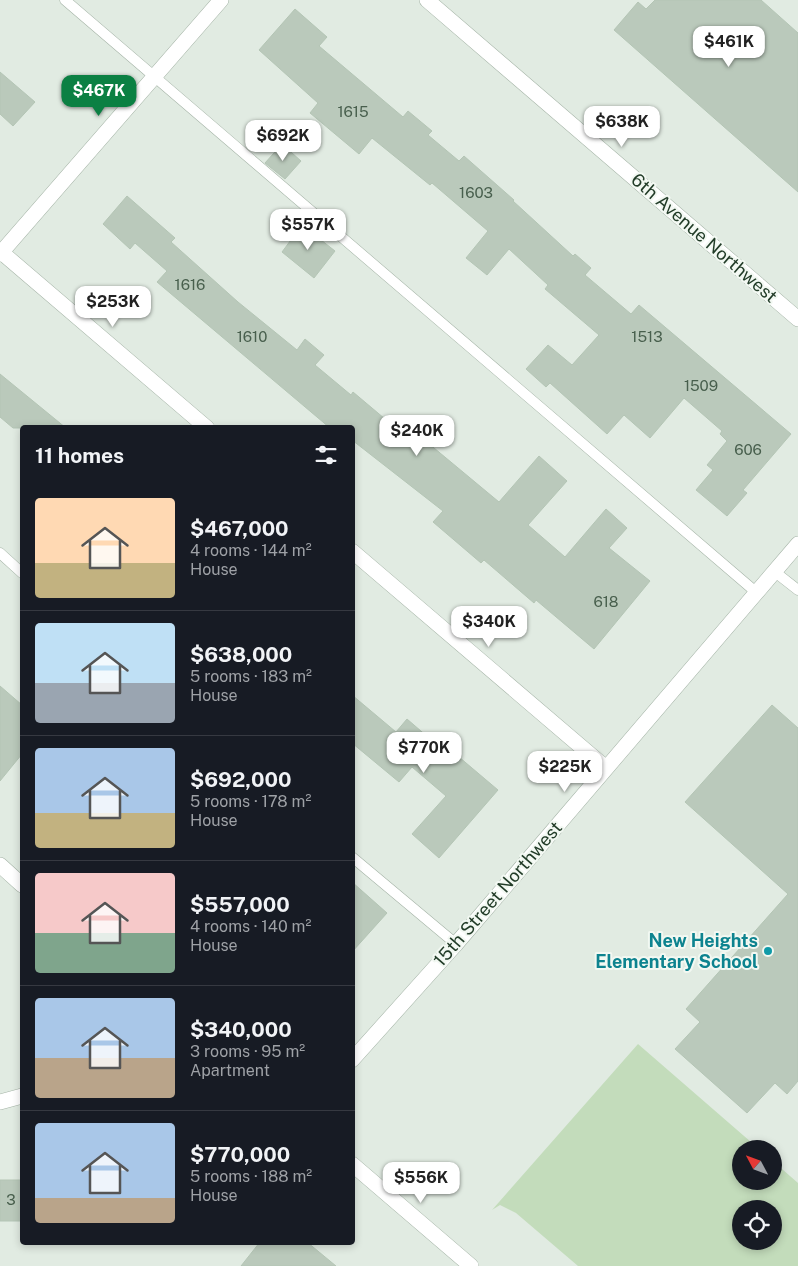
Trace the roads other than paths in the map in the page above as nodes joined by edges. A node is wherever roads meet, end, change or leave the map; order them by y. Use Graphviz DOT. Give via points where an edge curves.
graph roads {
  1 [pos="65,0"];
  2 [pos="221,0"];
  3 [pos="427,0"];
  4 [pos="155,76"];
  5 [pos="0,253"];
  6 [pos="798,319"];
  7 [pos="203,425"];
  8 [pos="798,544"];
  9 [pos="0,554"];
  10 [pos="355,554"];
  11 [pos="20,571"];
  12 [pos="775,572"];
  13 [pos="798,590"];
  14 [pos="757,593"];
  15 [pos="606,768"];
  16 [pos="355,860"];
  17 [pos="0,865"];
  18 [pos="20,883"];
  19 [pos="456,944"];
  20 [pos="355,1057"];
  21 [pos="20,1097"];
  22 [pos="0,1102"];
  23 [pos="355,1167"];
  24 [pos="471,1266"];
  1 -- 4 [label="lane"];
  2 -- 4 [label="street"];
  3 -- 6 [label="street, 6th Avenue Northwest"];
  4 -- 5 [label="street"];
  4 -- 14 [label="lane"];
  5 -- 7 [label="street"];
  8 -- 12 [label="street, 15th Street Northwest"];
  9 -- 11 [label="lane"];
  10 -- 15 [label="street"];
  12 -- 13 [label="lane"];
  12 -- 14 [label="street, 15th Street Northwest"];
  14 -- 15 [label="street, 15th Street Northwest"];
  15 -- 19 [label="street, 15th Street Northwest"];
  16 -- 19 [label="lane"];
  17 -- 18 [label="street"];
  19 -- 20 [label="street, 15th Street Northwest"];
  21 -- 22 [label="street"];
  23 -- 24 [label="street"];
}
